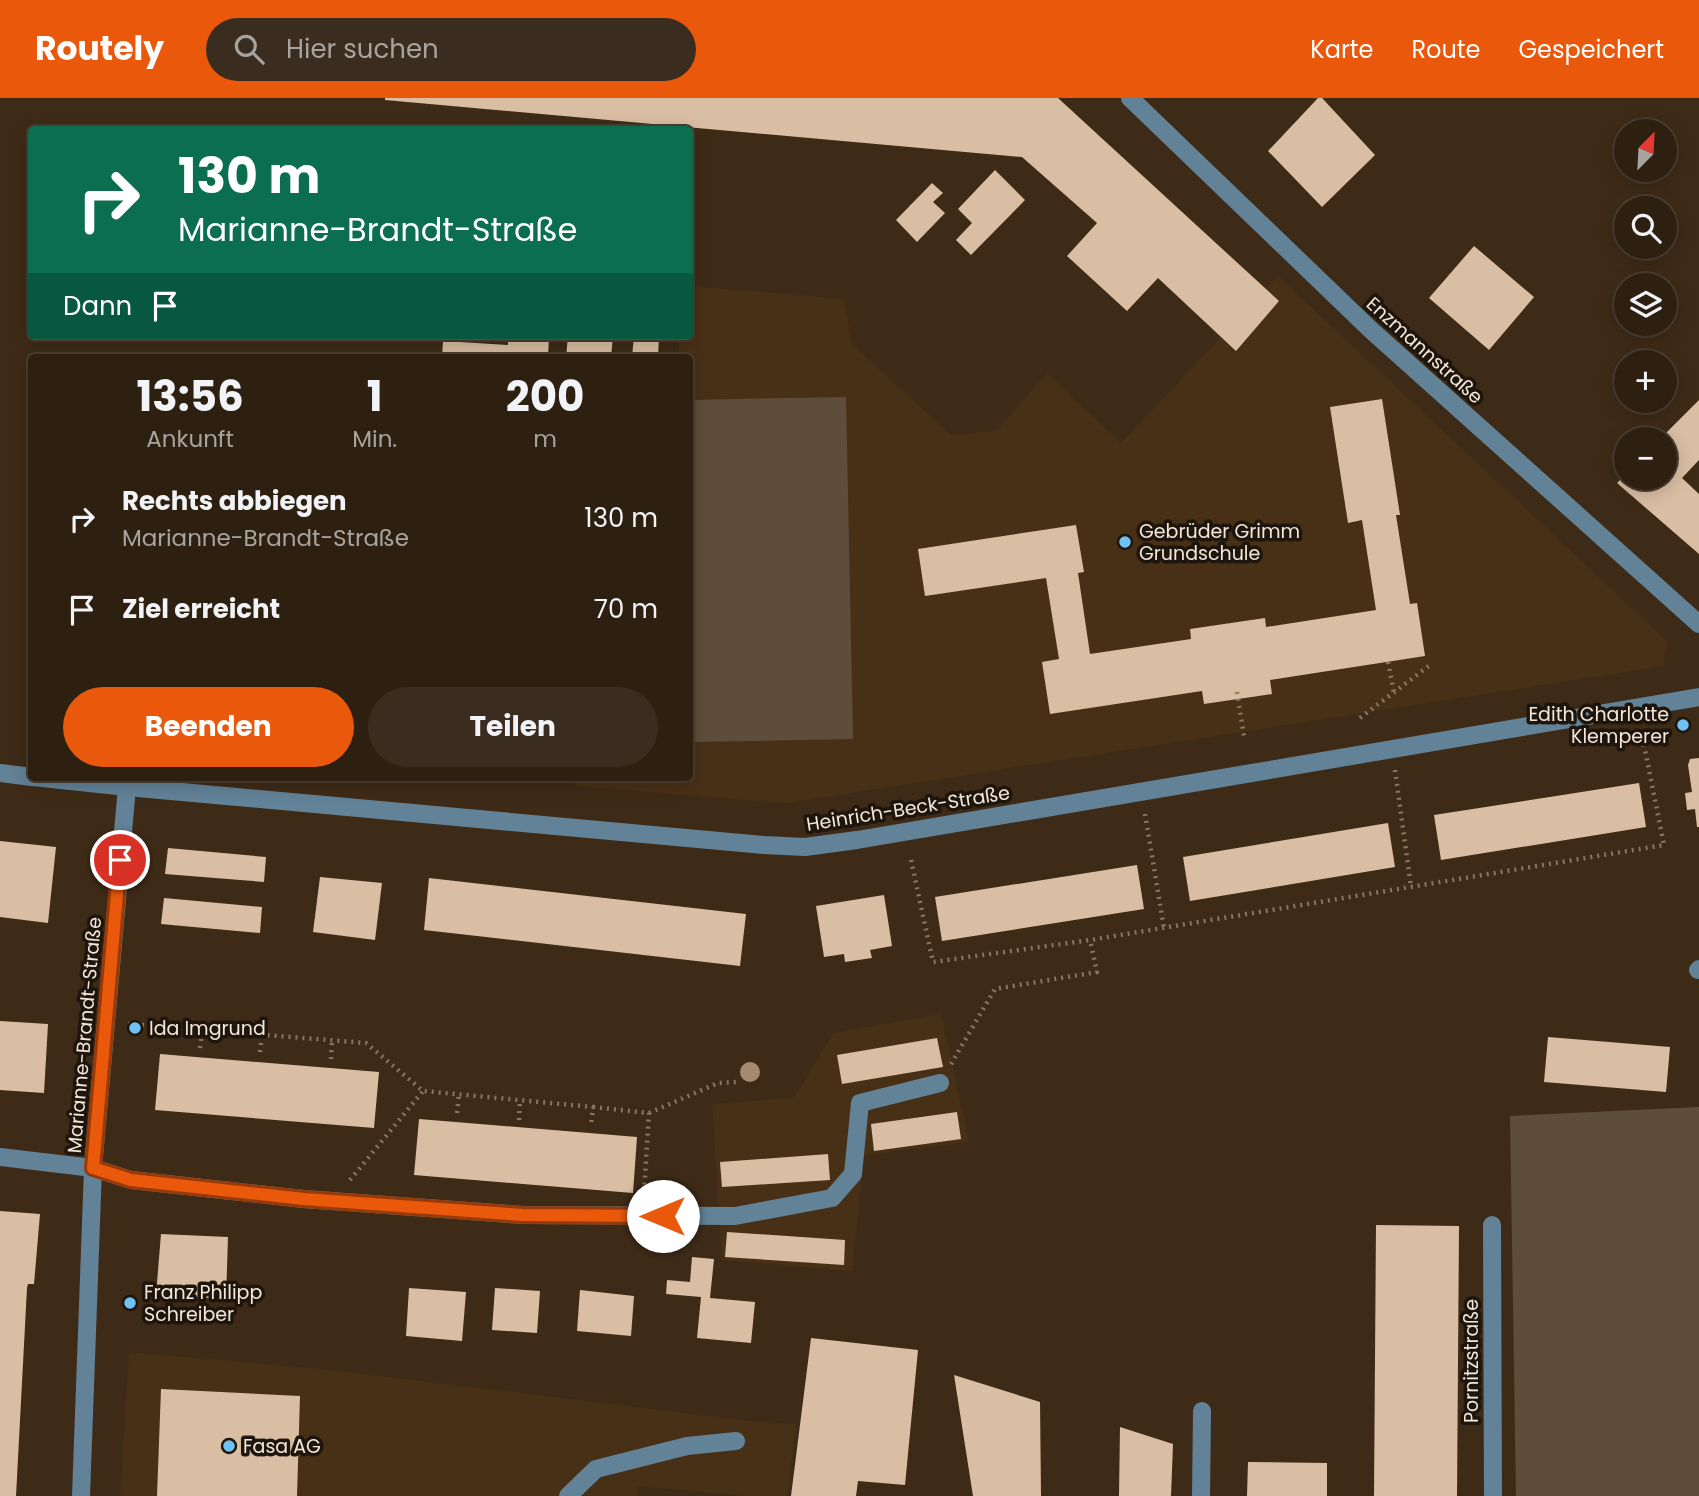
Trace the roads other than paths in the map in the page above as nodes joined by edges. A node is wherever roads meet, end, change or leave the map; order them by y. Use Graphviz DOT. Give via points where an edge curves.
graph roads {
  1 [pos="1130,98"];
  2 [pos="1699,624"];
  3 [pos="1699,697"];
  4 [pos="0,774"];
  5 [pos="28,777"];
  6 [pos="70,781"];
  7 [pos="127,787"];
  8 [pos="940,1083"];
  9 [pos="0,1157"];
  10 [pos="93,1168"];
  11 [pos="1492,1225"];
  12 [pos="1202,1411"];
  13 [pos="736,1441"];
  14 [pos="81,1496"];
  15 [pos="568,1496"];
  16 [pos="1201,1496"];
  17 [pos="1493,1496"];
  1 -- 2 [label="street, Enzmannstraße" via="1390,349"];
  3 -- 7 [label="street, Heinrich-Beck-Straße" via="805,847"];
  4 -- 5 [label="street, Heinrich-Beck-Straße"];
  6 -- 7 [label="street, Heinrich-Beck-Straße"];
  7 -- 10 [label="street, Marianne-Brandt-Straße"];
  8 -- 10 [label="street" via="860,1103 853,1174 832,1198 735,1216 523,1215 333,1201 131,1180"];
  9 -- 10 [label="street"];
  10 -- 14 [label="street, Marianne-Brandt-Straße"];
  11 -- 17 [label="street, Pornitzstraße"];
  12 -- 16 [label="street"];
  13 -- 15 [label="street" via="687,1446 596,1469"];
}
